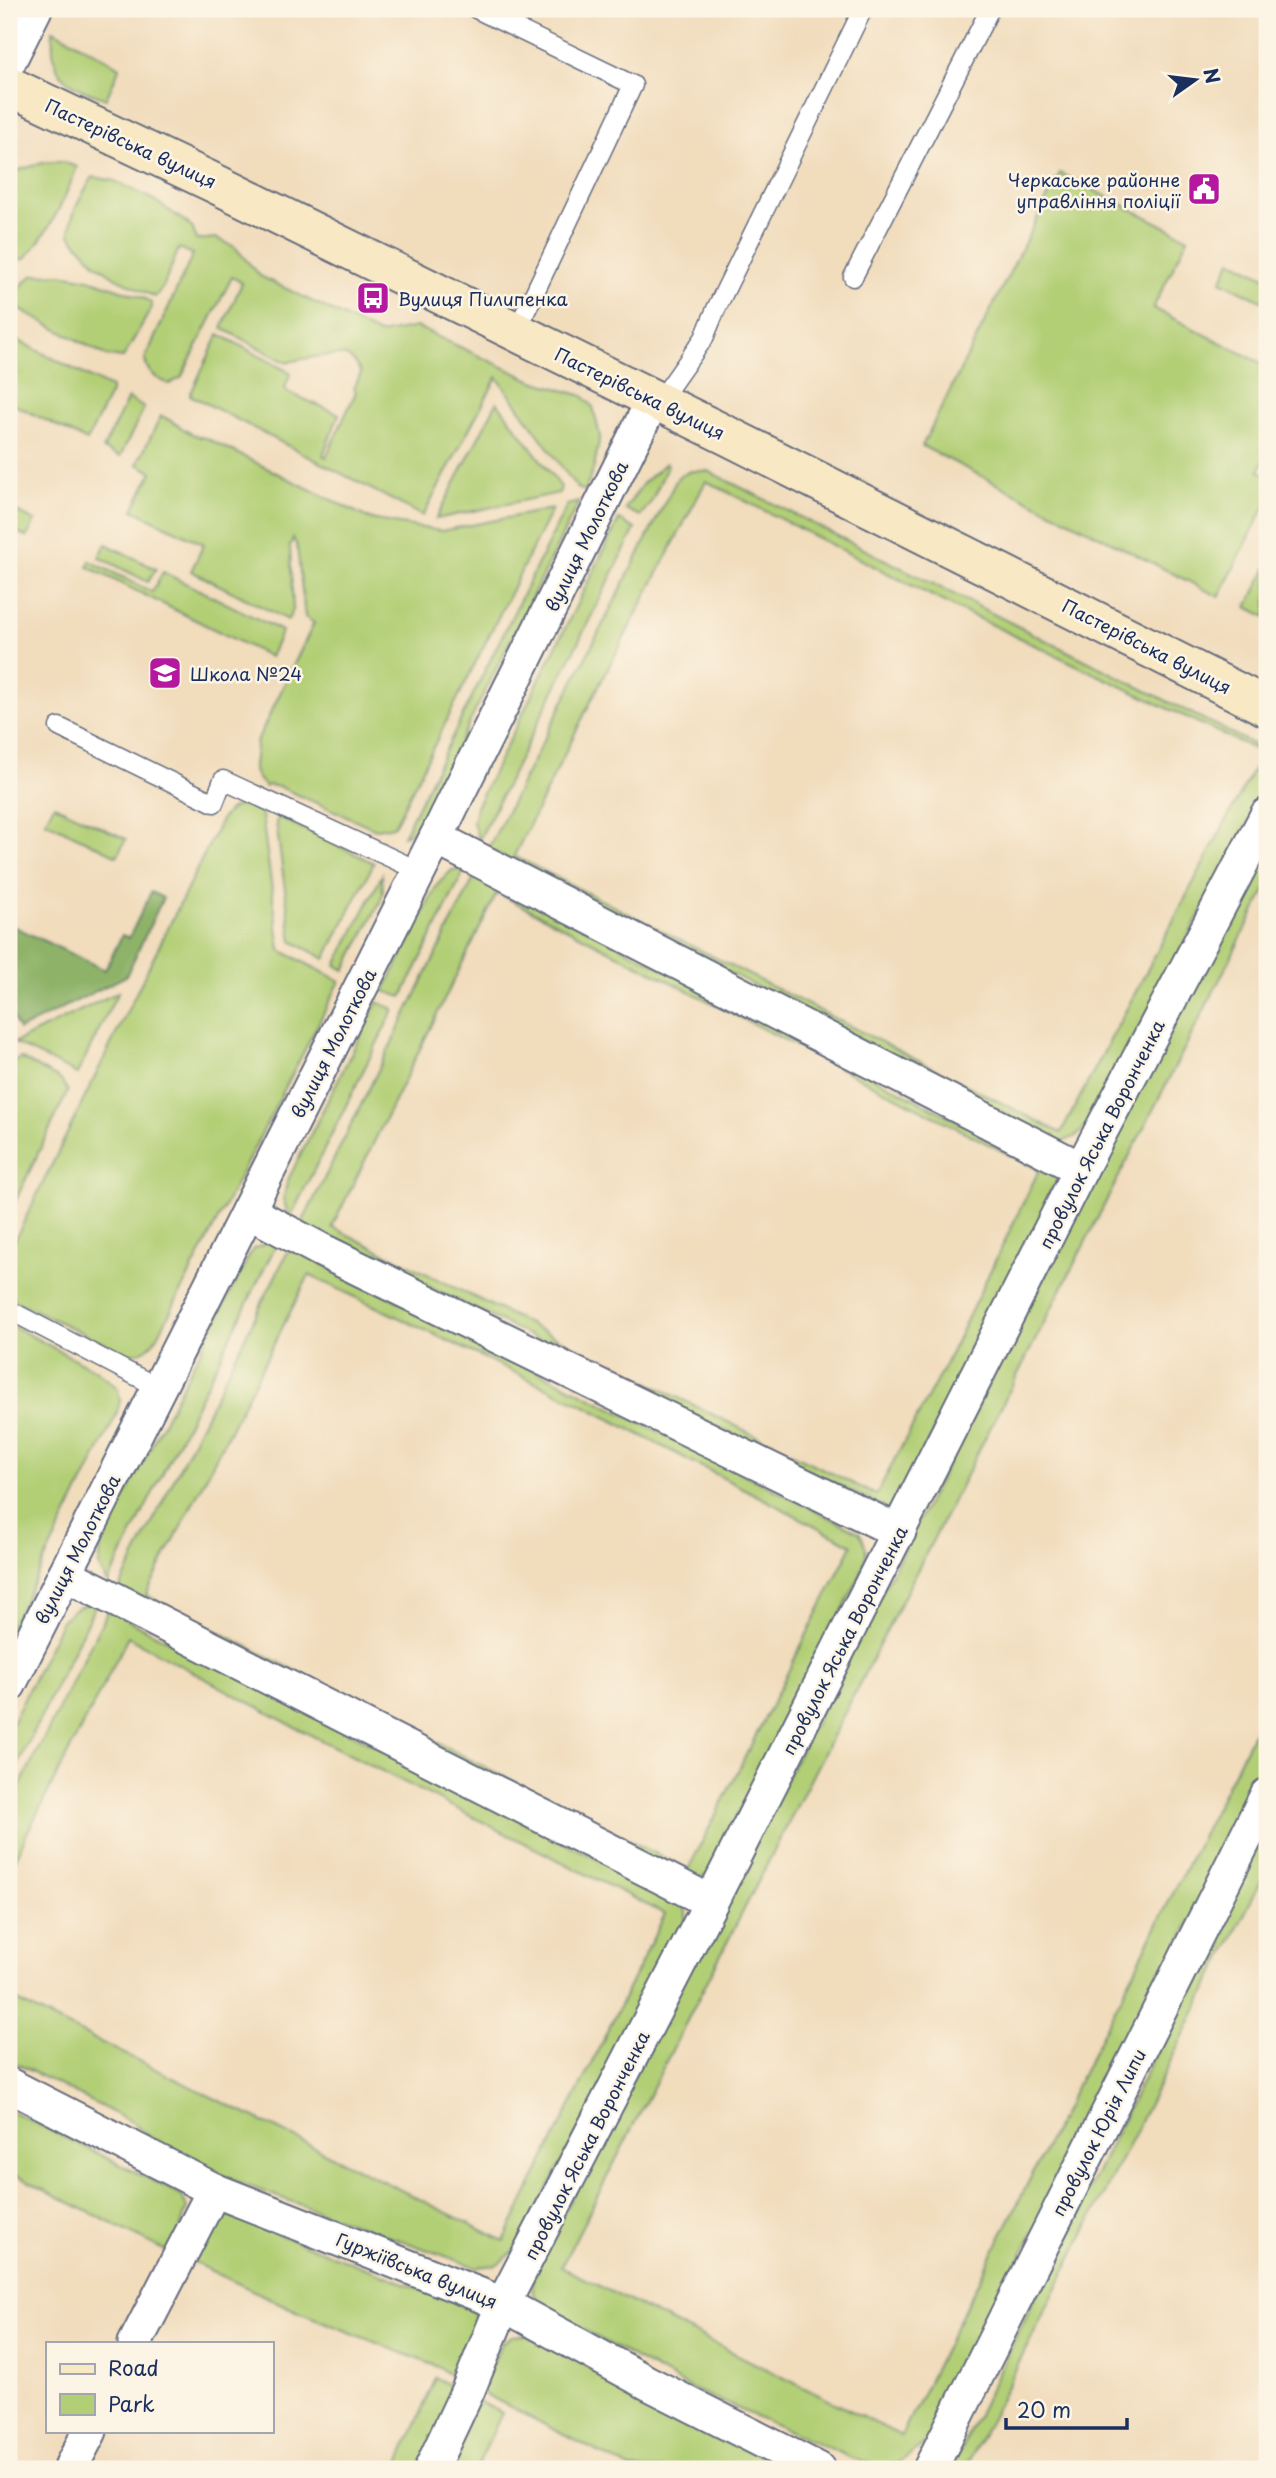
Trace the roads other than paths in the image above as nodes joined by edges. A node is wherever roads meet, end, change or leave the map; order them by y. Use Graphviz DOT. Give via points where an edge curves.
graph roads {
  1 [pos="35,9"];
  2 [pos="476,9"];
  3 [pos="863,9"];
  4 [pos="990,9"];
  5 [pos="9,61"];
  6 [pos="9,86"];
  7 [pos="853,277"];
  8 [pos="516,332"];
  9 [pos="656,401"];
  10 [pos="1267,707"];
  11 [pos="59,727"];
  12 [pos="1267,815"];
  13 [pos="436,838"];
  14 [pos="419,871"];
  15 [pos="1081,1169"];
  16 [pos="248,1211"];
  17 [pos="9,1310"];
  18 [pos="159,1388"];
  19 [pos="899,1532"];
  20 [pos="65,1574"];
  21 [pos="9,1685"];
  22 [pos="1267,1795"];
  23 [pos="711,1902"];
  24 [pos="9,2085"];
  25 [pos="214,2190"];
  26 [pos="503,2304"];
  27 [pos="136,2342"];
  28 [pos="89,2432"];
  29 [pos="72,2465"];
  30 [pos="431,2469"];
  31 [pos="818,2469"];
  32 [pos="930,2469"];
  1 -- 5 [label="street"];
  2 -- 8 [label="lane" via="633,85"];
  3 -- 9 [label="lane" via="704,338"];
  4 -- 7 [label="lane"];
  6 -- 8 [label="main road, Пастерівська вулиця"];
  8 -- 9 [label="main road, Пастерівська вулиця"];
  9 -- 10 [label="main road, Пастерівська вулиця"];
  9 -- 13 [label="street, вулиця Молоткова"];
  11 -- 14 [label="lane" via="214,803 223,780"];
  12 -- 15 [label="street, провулок Яська Воронченка"];
  13 -- 14 [label="street, вулиця Молоткова"];
  13 -- 15 [label="street"];
  14 -- 16 [label="street, вулиця Молоткова"];
  15 -- 19 [label="street, провулок Яська Воронченка"];
  16 -- 18 [label="street, вулиця Молоткова"];
  16 -- 19 [label="street"];
  17 -- 18 [label="lane"];
  18 -- 20 [label="street, вулиця Молоткова"];
  19 -- 23 [label="street, провулок Яська Воронченка"];
  20 -- 21 [label="street, вулиця Молоткова"];
  20 -- 23 [label="street"];
  22 -- 32 [label="street, провулок Юрія Липи"];
  23 -- 26 [label="street, провулок Яська Воронченка"];
  24 -- 25 [label="street, Гуржіївська вулиця"];
  25 -- 26 [label="street, Гуржіївська вулиця"];
  25 -- 27 [label="street"];
  26 -- 30 [label="street, провулок Яська Воронченка"];
  26 -- 31 [label="street, Гуржіївська вулиця"];
  28 -- 29 [label="street"];
}
